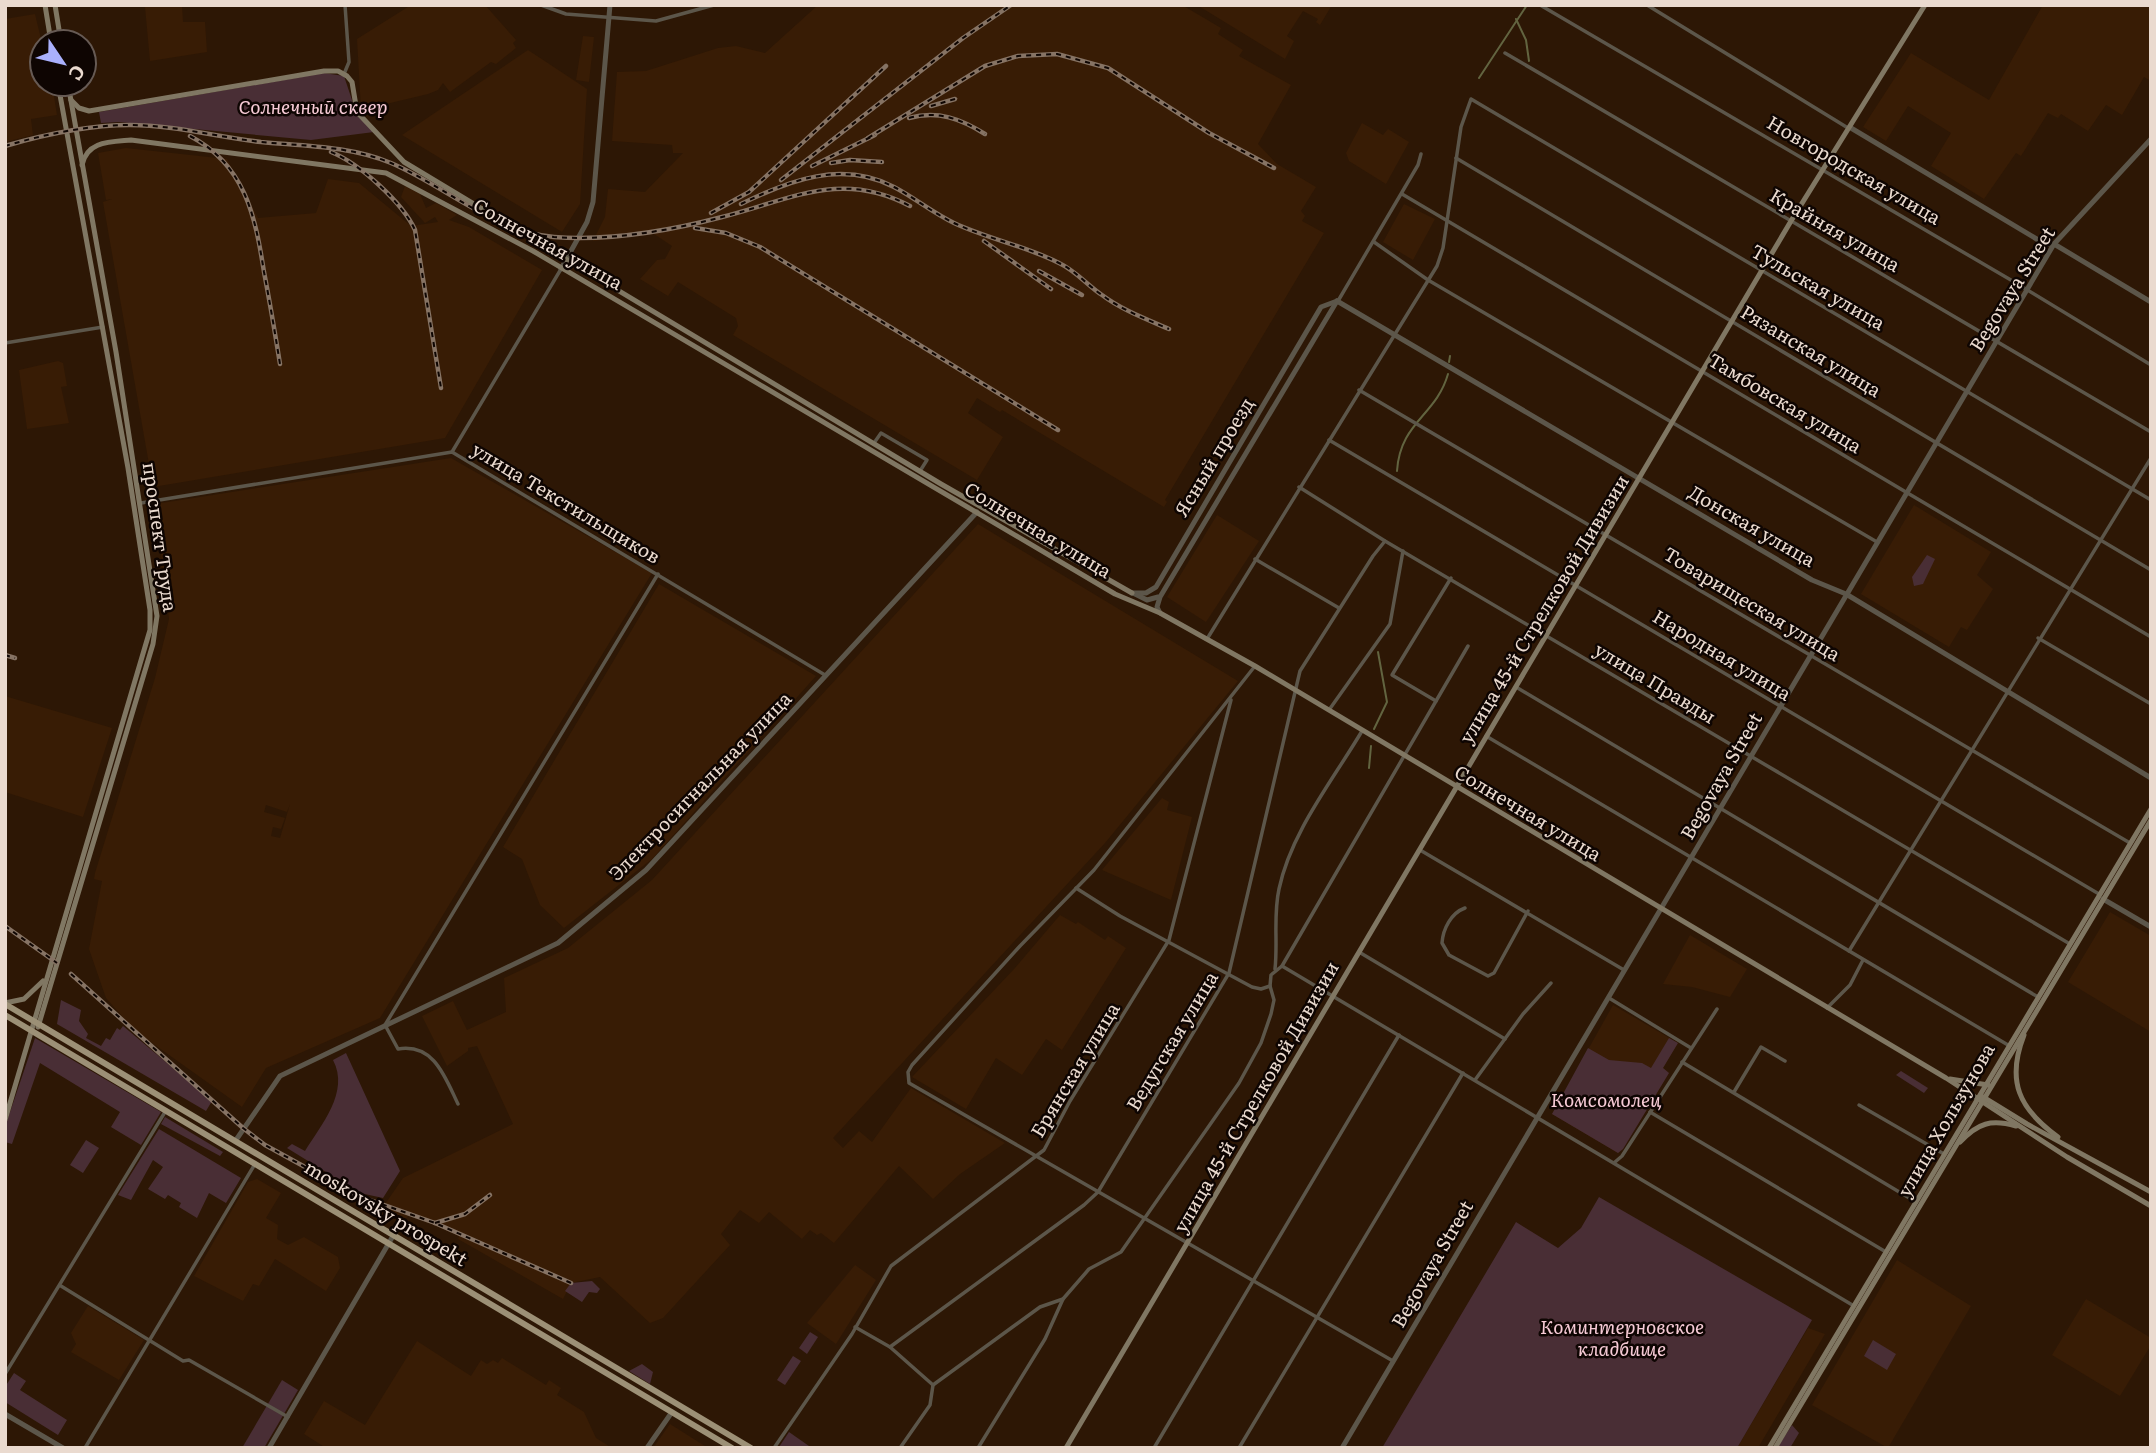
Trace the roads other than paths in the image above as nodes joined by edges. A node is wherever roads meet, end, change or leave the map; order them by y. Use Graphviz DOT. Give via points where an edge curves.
graph roads {
  1 [pos="45,5"];
  2 [pos="55,5"];
  3 [pos="345,5"];
  4 [pos="541,5"];
  5 [pos="610,5"];
  6 [pos="714,5"];
  7 [pos="1540,5"];
  8 [pos="1647,5"];
  9 [pos="1925,5"];
  10 [pos="609,19"];
  11 [pos="49,28"];
  12 [pos="59,28"];
  13 [pos="1505,52"];
  14 [pos="344,74"];
  15 [pos="61,98"];
  16 [pos="71,100"];
  17 [pos="1851,128"];
  18 [pos="2151,139"];
  19 [pos="1421,154"];
  20 [pos="1456,158"];
  21 [pos="82,165"];
  22 [pos="1823,171"];
  23 [pos="1402,194"];
  24 [pos="1447,220"];
  25 [pos="1791,221"];
  26 [pos="505,222"];
  27 [pos="498,234"];
  28 [pos="1374,243"];
  29 [pos="2054,244"];
  30 [pos="568,260"];
  31 [pos="561,269"];
  32 [pos="1762,271"];
  33 [pos="1428,280"];
  34 [pos="2027,290"];
  35 [pos="1337,301"];
  36 [pos="2151,302"];
  37 [pos="1732,321"];
  38 [pos="111,326"];
  39 [pos="103,327"];
  40 [pos="1308,330"];
  41 [pos="1393,334"];
  42 [pos="1996,342"];
  43 [pos="5,343"];
  44 [pos="1309,348"];
  45 [pos="2151,365"];
  46 [pos="1703,370"];
  47 [pos="1359,390"];
  48 [pos="1966,392"];
  49 [pos="1673,420"];
  50 [pos="2151,432"];
  51 [pos="1329,440"];
  52 [pos="1936,442"];
  53 [pos="874,443"];
  54 [pos="452,452"];
  55 [pos="2151,458"];
  56 [pos="920,471"];
  57 [pos="1639,478"];
  58 [pos="1299,487"];
  59 [pos="2133,489"];
  60 [pos="1907,492"];
  61 [pos="2151,500"];
  62 [pos="141,503"];
  63 [pos="132,505"];
  64 [pos="979,510"];
  65 [pos="1606,534"];
  66 [pos="2101,540"];
  67 [pos="1385,541"];
  68 [pos="1877,542"];
  69 [pos="1403,551"];
  70 [pos="1255,559"];
  71 [pos="2151,570"];
  72 [pos="658,574"];
  73 [pos="1451,578"];
  74 [pos="1576,585"];
  75 [pos="2068,589"];
  76 [pos="1132,593"];
  77 [pos="1162,594"];
  78 [pos="1846,594"];
  79 [pos="1339,608"];
  80 [pos="1160,613"];
  81 [pos="1547,635"];
  82 [pos="2151,637"];
  83 [pos="2038,638"];
  84 [pos="1207,639"];
  85 [pos="1468,646"];
  86 [pos="1811,656"];
  87 [pos="1255,666"];
  88 [pos="827,676"];
  89 [pos="1516,687"];
  90 [pos="2006,690"];
  91 [pos="1296,691"];
  92 [pos="1232,698"];
  93 [pos="133,701"];
  94 [pos="1436,701"];
  95 [pos="2151,704"];
  96 [pos="1780,706"];
  97 [pos="1329,711"];
  98 [pos="1362,731"];
  99 [pos="1486,736"];
  100 [pos="1971,749"];
  101 [pos="1404,756"];
  102 [pos="1750,756"];
  103 [pos="2151,778"];
  104 [pos="1456,788"];
  105 [pos="1940,800"];
  106 [pos="1719,809"];
  107 [pos="2151,809"];
  108 [pos="2151,820"];
  109 [pos="2130,843"];
  110 [pos="1420,850"];
  111 [pos="1910,850"];
  112 [pos="1690,859"];
  113 [pos="1076,888"];
  114 [pos="2102,897"];
  115 [pos="1879,902"];
  116 [pos="1465,908"];
  117 [pos="1660,910"];
  118 [pos="1528,911"];
  119 [pos="2151,927"];
  120 [pos="1169,940"];
  121 [pos="2070,944"];
  122 [pos="1849,951"];
  123 [pos="1359,952"];
  124 [pos="1864,959"];
  125 [pos="1282,966"];
  126 [pos="1275,970"];
  127 [pos="1624,970"];
  128 [pos="1229,973"];
  129 [pos="46,975"];
  130 [pos="1551,983"];
  131 [pos="1270,986"];
  132 [pos="1333,996"];
  133 [pos="1607,997"];
  134 [pos="2038,997"];
  135 [pos="5,1004"];
  136 [pos="1827,1008"];
  137 [pos="1717,1009"];
  138 [pos="5,1014"];
  139 [pos="2034,1016"];
  140 [pos="37,1023"];
  141 [pos="384,1025"];
  142 [pos="33,1031"];
  143 [pos="1399,1035"];
  144 [pos="1505,1039"];
  145 [pos="2008,1045"];
  146 [pos="1691,1048"];
  147 [pos="1785,1061"];
  148 [pos="1682,1062"];
  149 [pos="1463,1073"];
  150 [pos="1946,1078"];
  151 [pos="1475,1080"];
  152 [pos="1989,1085"];
  153 [pos="1734,1092"];
  154 [pos="1980,1098"];
  155 [pos="458,1104"];
  156 [pos="1859,1105"];
  157 [pos="166,1111"];
  158 [pos="1650,1112"];
  159 [pos="1537,1116"];
  160 [pos="5,1119"];
  161 [pos="2024,1129"];
  162 [pos="236,1140"];
  163 [pos="2071,1147"];
  164 [pos="1953,1149"];
  165 [pos="1944,1154"];
  166 [pos="1039,1157"];
  167 [pos="1615,1162"];
  168 [pos="255,1164"];
  169 [pos="2115,1171"];
  170 [pos="2109,1180"];
  171 [pos="1098,1192"];
  172 [pos="2151,1192"];
  173 [pos="1916,1202"];
  174 [pos="2151,1206"];
  175 [pos="1143,1219"];
  176 [pos="393,1236"];
  177 [pos="389,1243"];
  178 [pos="1188,1243"];
  179 [pos="1886,1252"];
  180 [pos="1253,1279"];
  181 [pos="61,1286"];
  182 [pos="1063,1298"];
  183 [pos="1856,1307"];
  184 [pos="1317,1317"];
  185 [pos="855,1327"];
  186 [pos="150,1342"];
  187 [pos="890,1347"];
  188 [pos="1393,1362"];
  189 [pos="5,1374"];
  190 [pos="933,1385"];
  191 [pos="672,1412"];
  192 [pos="5,1414"];
  193 [pos="288,1417"];
  194 [pos="63,1448"];
  195 [pos="85,1448"];
  196 [pos="269,1448"];
  197 [pos="647,1448"];
  198 [pos="732,1448"];
  199 [pos="751,1448"];
  200 [pos="774,1448"];
  201 [pos="900,1448"];
  202 [pos="978,1448"];
  203 [pos="1066,1448"];
  204 [pos="1154,1448"];
  205 [pos="1239,1448"];
  206 [pos="1342,1448"];
  207 [pos="1769,1448"];
  208 [pos="1774,1448"];
  1 -- 11 [label="main road"];
  2 -- 12 [label="main road"];
  3 -- 14 [label="street" via="349,62"];
  4 -- 10 [label="street" via="566,14"];
  5 -- 10 [label="street"];
  6 -- 10 [label="street" via="656,21"];
  7 -- 22 [label="street, Новгородская улица"];
  8 -- 17 [label="street, Новгородская улица" via="1837,124"];
  9 -- 17 [label="main road, улица 45-й Стрелковой Дивизии"];
  10 -- 30 [label="street" via="593,202"];
  13 -- 25 [label="street, Крайняя улица"];
  14 -- 16 [label="main road" via="324,71 89,111"];
  14 -- 26 [label="main road, Солнечная улица" via="352,82 357,112 404,162"];
  15 -- 39 [label="main road, проспект Труда"];
  16 -- 21 [label="main road, проспект Труда"];
  17 -- 22 [label="main road, улица 45-й Стрелковой Дивизии"];
  17 -- 29 [label="street, Новгородская улица" via="2045,244"];
  18 -- 29 [label="street, Begovaya Street"];
  19 -- 23 [label="street, Ясный проезд"];
  20 -- 24 [label="street"];
  20 -- 32 [label="street, Тульская улица" via="1462,119 1471,99"];
  20 -- 37 [label="street, Рязанская улица"];
  21 -- 27 [label="main road, Солнечная улица" via="88,150 96,145 131,140 374,169"];
  21 -- 38 [label="main road, проспект Труда"];
  22 -- 25 [label="main road, улица 45-й Стрелковой Дивизии"];
  22 -- 34 [label="street, Новгородская улица"];
  23 -- 24 [label="street, Тамбовская улица"];
  23 -- 28 [label="street, Ясный проезд"];
  24 -- 33 [label="street" via="1443,248"];
  24 -- 46 [label="street, Тамбовская улица"];
  25 -- 32 [label="main road, улица 45-й Стрелковой Дивизии"];
  25 -- 42 [label="street, Крайняя улица"];
  26 -- 27 [label="main road"];
  26 -- 30 [label="main road, Солнечная улица"];
  27 -- 31 [label="main road, Солнечная улица"];
  28 -- 33 [label="street"];
  28 -- 35 [label="street, Ясный проезд"];
  29 -- 34 [label="street, Begovaya Street"];
  29 -- 36 [label="street, Новгородская улица"];
  30 -- 31 [label="street"];
  30 -- 53 [label="main road, Солнечная улица"];
  31 -- 54 [label="street"];
  31 -- 64 [label="main road, Солнечная улица"];
  32 -- 37 [label="main road, улица 45-й Стрелковой Дивизии"];
  32 -- 48 [label="street, Тульская улица"];
  33 -- 41 [label="street"];
  33 -- 49 [label="street"];
  34 -- 42 [label="street, Begovaya Street"];
  34 -- 45 [label="street, Новгородская улица"];
  35 -- 40 [label="street, Ясный проезд" via="1321,307"];
  35 -- 41 [label="street, Донская улица"];
  35 -- 44 [label="street, Ясный проезд"];
  37 -- 46 [label="main road, улица 45-й Стрелковой Дивизии"];
  37 -- 52 [label="street, Рязанская улица"];
  38 -- 39 [label="main road"];
  38 -- 62 [label="main road, проспект Труда"];
  39 -- 43 [label="street"];
  39 -- 63 [label="main road, проспект Труда"];
  40 -- 44 [label="street"];
  40 -- 76 [label="street, Ясный проезд" via="1156,587"];
  41 -- 47 [label="street"];
  41 -- 57 [label="street, Донская улица"];
  42 -- 48 [label="street, Begovaya Street"];
  42 -- 50 [label="street, Крайняя улица"];
  44 -- 77 [label="street, Ясный проезд"];
  46 -- 49 [label="main road, улица 45-й Стрелковой Дивизии"];
  46 -- 60 [label="street, Тамбовская улица"];
  47 -- 51 [label="street"];
  47 -- 65 [label="street, Товарищеская улица"];
  48 -- 52 [label="street, Begovaya Street"];
  48 -- 59 [label="street, Тульская улица"];
  49 -- 57 [label="main road, улица 45-й Стрелковой Дивизии"];
  49 -- 68 [label="street"];
  51 -- 58 [label="street"];
  51 -- 74 [label="street, Народная улица"];
  52 -- 60 [label="street, Begovaya Street"];
  52 -- 66 [label="street, Рязанская улица"];
  53 -- 56 [label="main road, Солнечная улица"];
  53 -- 56 [label="street" via="881,433 927,460"];
  54 -- 62 [label="street, улица Текстильщиков"];
  54 -- 72 [label="street, улица Текстильщиков"];
  55 -- 59 [label="street"];
  56 -- 64 [label="main road, Солнечная улица"];
  57 -- 65 [label="main road, улица 45-й Стрелковой Дивизии"];
  57 -- 78 [label="street, Донская улица" via="1812,580"];
  58 -- 67 [label="street, улица Правды"];
  58 -- 70 [label="street"];
  59 -- 61 [label="street, Тульская улица"];
  59 -- 66 [label="street"];
  60 -- 68 [label="street, Begovaya Street"];
  60 -- 75 [label="street, Тамбовская улица"];
  62 -- 63 [label="main road"];
  62 -- 93 [label="main road, проспект Труда" via="156,623"];
  63 -- 93 [label="main road, проспект Труда" via="150,610 150,630"];
  64 -- 76 [label="main road, Солнечная улица"];
  64 -- 80 [label="main road, Солнечная улица" via="1123,599"];
  64 -- 88 [label="street, Электросигнальная улица"];
  65 -- 74 [label="main road, улица 45-й Стрелковой Дивизии"];
  65 -- 86 [label="street, Товарищеская улица"];
  66 -- 71 [label="street, Рязанская улица"];
  66 -- 75 [label="street"];
  67 -- 69 [label="street, улица Правды"];
  67 -- 79 [label="street, Ведугская улица"];
  68 -- 78 [label="street, Begovaya Street"];
  69 -- 73 [label="street, улица Правды"];
  69 -- 97 [label="street" via="1390,624"];
  70 -- 79 [label="street"];
  70 -- 84 [label="street"];
  72 -- 88 [label="street, улица Текстильщиков"];
  72 -- 141 [label="street"];
  73 -- 81 [label="street, улица Правды"];
  73 -- 94 [label="street" via="1392,675"];
  74 -- 81 [label="main road, улица 45-й Стрелковой Дивизии"];
  74 -- 96 [label="street, Народная улица"];
  75 -- 82 [label="street, Тамбовская улица"];
  75 -- 83 [label="street"];
  76 -- 77 [label="street" via="1147,600"];
  77 -- 80 [label="street, Ясный проезд" via="1157,603"];
  78 -- 86 [label="street, Begovaya Street"];
  78 -- 90 [label="street, Донская улица"];
  79 -- 91 [label="street, Ведугская улица" via="1303,664"];
  80 -- 84 [label="main road, Солнечная улица"];
  81 -- 89 [label="main road, улица 45-й Стрелковой Дивизии"];
  81 -- 102 [label="street, улица Правды"];
  83 -- 90 [label="street"];
  83 -- 95 [label="street"];
  84 -- 87 [label="main road, Солнечная улица"];
  85 -- 94 [label="street"];
  86 -- 96 [label="street, Begovaya Street"];
  86 -- 100 [label="street, Товарищеская улица"];
  87 -- 91 [label="main road, Солнечная улица"];
  87 -- 92 [label="street"];
  88 -- 141 [label="street, Электросигнальная улица" via="646,870 573,932"];
  89 -- 99 [label="main road, улица 45-й Стрелковой Дивизии"];
  89 -- 106 [label="street"];
  90 -- 100 [label="street"];
  90 -- 103 [label="street, Донская улица"];
  91 -- 97 [label="main road, Солнечная улица"];
  91 -- 128 [label="street, Ведугская улица"];
  92 -- 113 [label="street"];
  92 -- 120 [label="street, Брянская улица"];
  93 -- 129 [label="main road, проспект Труда"];
  93 -- 140 [label="main road, проспект Труда"];
  94 -- 101 [label="street"];
  96 -- 102 [label="street, Begovaya Street"];
  96 -- 105 [label="street, Народная улица"];
  97 -- 98 [label="main road, Солнечная улица"];
  98 -- 101 [label="main road, Солнечная улица"];
  98 -- 126 [label="street" via="1301,833 1279,886"];
  99 -- 104 [label="main road, улица 45-й Стрелковой Дивизии"];
  99 -- 112 [label="street"];
  100 -- 105 [label="street"];
  100 -- 109 [label="street, Товарищеская улица"];
  101 -- 104 [label="main road, Солнечная улица"];
  101 -- 125 [label="street"];
  102 -- 106 [label="street, Begovaya Street"];
  102 -- 111 [label="street, улица Правды"];
  104 -- 110 [label="main road, улица 45-й Стрелковой Дивизии"];
  104 -- 117 [label="main road, Солнечная улица"];
  105 -- 111 [label="street"];
  105 -- 114 [label="street, Народная улица"];
  106 -- 112 [label="street, Begovaya Street"];
  106 -- 115 [label="street"];
  107 -- 109 [label="main road, улица Хользунова"];
  108 -- 114 [label="main road, улица Хользунова"];
  109 -- 114 [label="main road, улица Хользунова"];
  110 -- 118 [label="street"];
  110 -- 123 [label="main road, улица 45-й Стрелковой Дивизии"];
  111 -- 115 [label="street"];
  111 -- 121 [label="street, улица Правды"];
  112 -- 117 [label="street, Begovaya Street"];
  112 -- 122 [label="street"];
  113 -- 120 [label="street"];
  113 -- 166 [label="street" via="908,1072 909,1083"];
  114 -- 119 [label="street"];
  114 -- 121 [label="main road, улица Хользунова"];
  114 -- 139 [label="main road, улица Хользунова"];
  115 -- 122 [label="street"];
  115 -- 134 [label="street"];
  116 -- 118 [label="street" via="1455,913 1442,943 1449,954 1488,976 1494,974"];
  117 -- 127 [label="street, Begovaya Street"];
  117 -- 136 [label="main road, Солнечная улица"];
  118 -- 127 [label="street"];
  120 -- 128 [label="street"];
  120 -- 166 [label="street, Брянская улица"];
  121 -- 134 [label="main road, улица Хользунова"];
  122 -- 124 [label="street"];
  123 -- 132 [label="main road, улица 45-й Стрелковой Дивизии"];
  123 -- 144 [label="street"];
  124 -- 136 [label="street" via="1850,985"];
  124 -- 145 [label="street"];
  125 -- 126 [label="street"];
  125 -- 132 [label="street"];
  126 -- 131 [label="street"];
  127 -- 133 [label="street, Begovaya Street"];
  128 -- 131 [label="street" via="1252,987"];
  128 -- 171 [label="street, Ведугская улица"];
  129 -- 135 [label="main road" via="24,999"];
  129 -- 140 [label="main road, проспект Труда"];
  130 -- 144 [label="street"];
  131 -- 175 [label="street" via="1274,1000 1261,1043 1239,1083"];
  132 -- 143 [label="street"];
  132 -- 178 [label="main road, улица 45-й Стрелковой Дивизии"];
  133 -- 146 [label="street"];
  133 -- 159 [label="street, Begovaya Street"];
  134 -- 145 [label="main road, улица Хользунова"];
  135 -- 140 [label="main road, moskovsky prospekt"];
  136 -- 150 [label="main road, Солнечная улица"];
  137 -- 146 [label="street"];
  138 -- 142 [label="main road, moskovsky prospekt"];
  139 -- 152 [label="main road, улица Хользунова"];
  139 -- 163 [label="main road" via="2018,1054 2016,1085 2030,1114"];
  140 -- 142 [label="main road"];
  140 -- 162 [label="main road, moskovsky prospekt"];
  141 -- 155 [label="street" via="398,1049 429,1054"];
  141 -- 162 [label="street, Электросигнальная улица" via="280,1076"];
  142 -- 157 [label="main road, moskovsky prospekt"];
  142 -- 160 [label="main road"];
  143 -- 149 [label="street"];
  143 -- 180 [label="street"];
  144 -- 151 [label="street"];
  145 -- 152 [label="main road, улица Хользунова"];
  146 -- 148 [label="street"];
  147 -- 153 [label="street" via="1761,1047"];
  148 -- 153 [label="street"];
  148 -- 158 [label="street"];
  149 -- 151 [label="street"];
  149 -- 184 [label="street"];
  150 -- 152 [label="main road, Солнечная улица"];
  150 -- 154 [label="main road, Солнечная улица"];
  151 -- 159 [label="street"];
  152 -- 154 [label="main road, улица Хользунова"];
  153 -- 173 [label="street"];
  154 -- 161 [label="main road"];
  154 -- 163 [label="main road"];
  154 -- 164 [label="main road, улица Хользунова"];
  154 -- 165 [label="main road, улица Хользунова"];
  156 -- 165 [label="street"];
  157 -- 168 [label="main road, moskovsky prospekt"];
  157 -- 181 [label="street"];
  158 -- 167 [label="street"];
  158 -- 179 [label="street"];
  159 -- 167 [label="street"];
  159 -- 188 [label="street, Begovaya Street"];
  161 -- 164 [label="main road" via="1987,1123 1975,1127"];
  161 -- 170 [label="main road"];
  162 -- 176 [label="main road, moskovsky prospekt"];
  163 -- 169 [label="main road"];
  164 -- 183 [label="main road, улица Хользунова"];
  165 -- 173 [label="main road, улица Хользунова"];
  166 -- 171 [label="street"];
  166 -- 185 [label="street, Брянская улица" via="891,1266"];
  167 -- 183 [label="street"];
  168 -- 177 [label="main road, moskovsky prospekt"];
  168 -- 186 [label="street"];
  169 -- 170 [label="main road"];
  169 -- 172 [label="main road"];
  170 -- 174 [label="main road"];
  171 -- 175 [label="street"];
  171 -- 187 [label="street, Ведугская улица"];
  173 -- 179 [label="main road, улица Хользунова"];
  175 -- 178 [label="street"];
  175 -- 182 [label="street" via="1121,1252 1089,1269"];
  176 -- 177 [label="street"];
  176 -- 199 [label="main road, moskovsky prospekt"];
  177 -- 191 [label="main road, moskovsky prospekt"];
  177 -- 193 [label="street"];
  178 -- 180 [label="street"];
  178 -- 203 [label="main road, улица 45-й Стрелковой Дивизии"];
  179 -- 183 [label="main road, улица Хользунова"];
  180 -- 184 [label="street"];
  180 -- 204 [label="street"];
  181 -- 186 [label="street"];
  181 -- 189 [label="street"];
  182 -- 190 [label="street" via="1040,1307"];
  182 -- 202 [label="street" via="1045,1339"];
  183 -- 207 [label="main road, улица Хользунова"];
  183 -- 208 [label="main road, улица Хользунова"];
  184 -- 188 [label="street"];
  184 -- 205 [label="street"];
  185 -- 187 [label="street"];
  185 -- 200 [label="street, Брянская улица"];
  186 -- 193 [label="street"];
  186 -- 195 [label="street"];
  187 -- 190 [label="street"];
  188 -- 206 [label="street, Begovaya Street"];
  190 -- 201 [label="street" via="930,1405"];
  191 -- 197 [label="street"];
  191 -- 198 [label="main road, moskovsky prospekt"];
  192 -- 194 [label="street"];
  193 -- 196 [label="street"];
}
